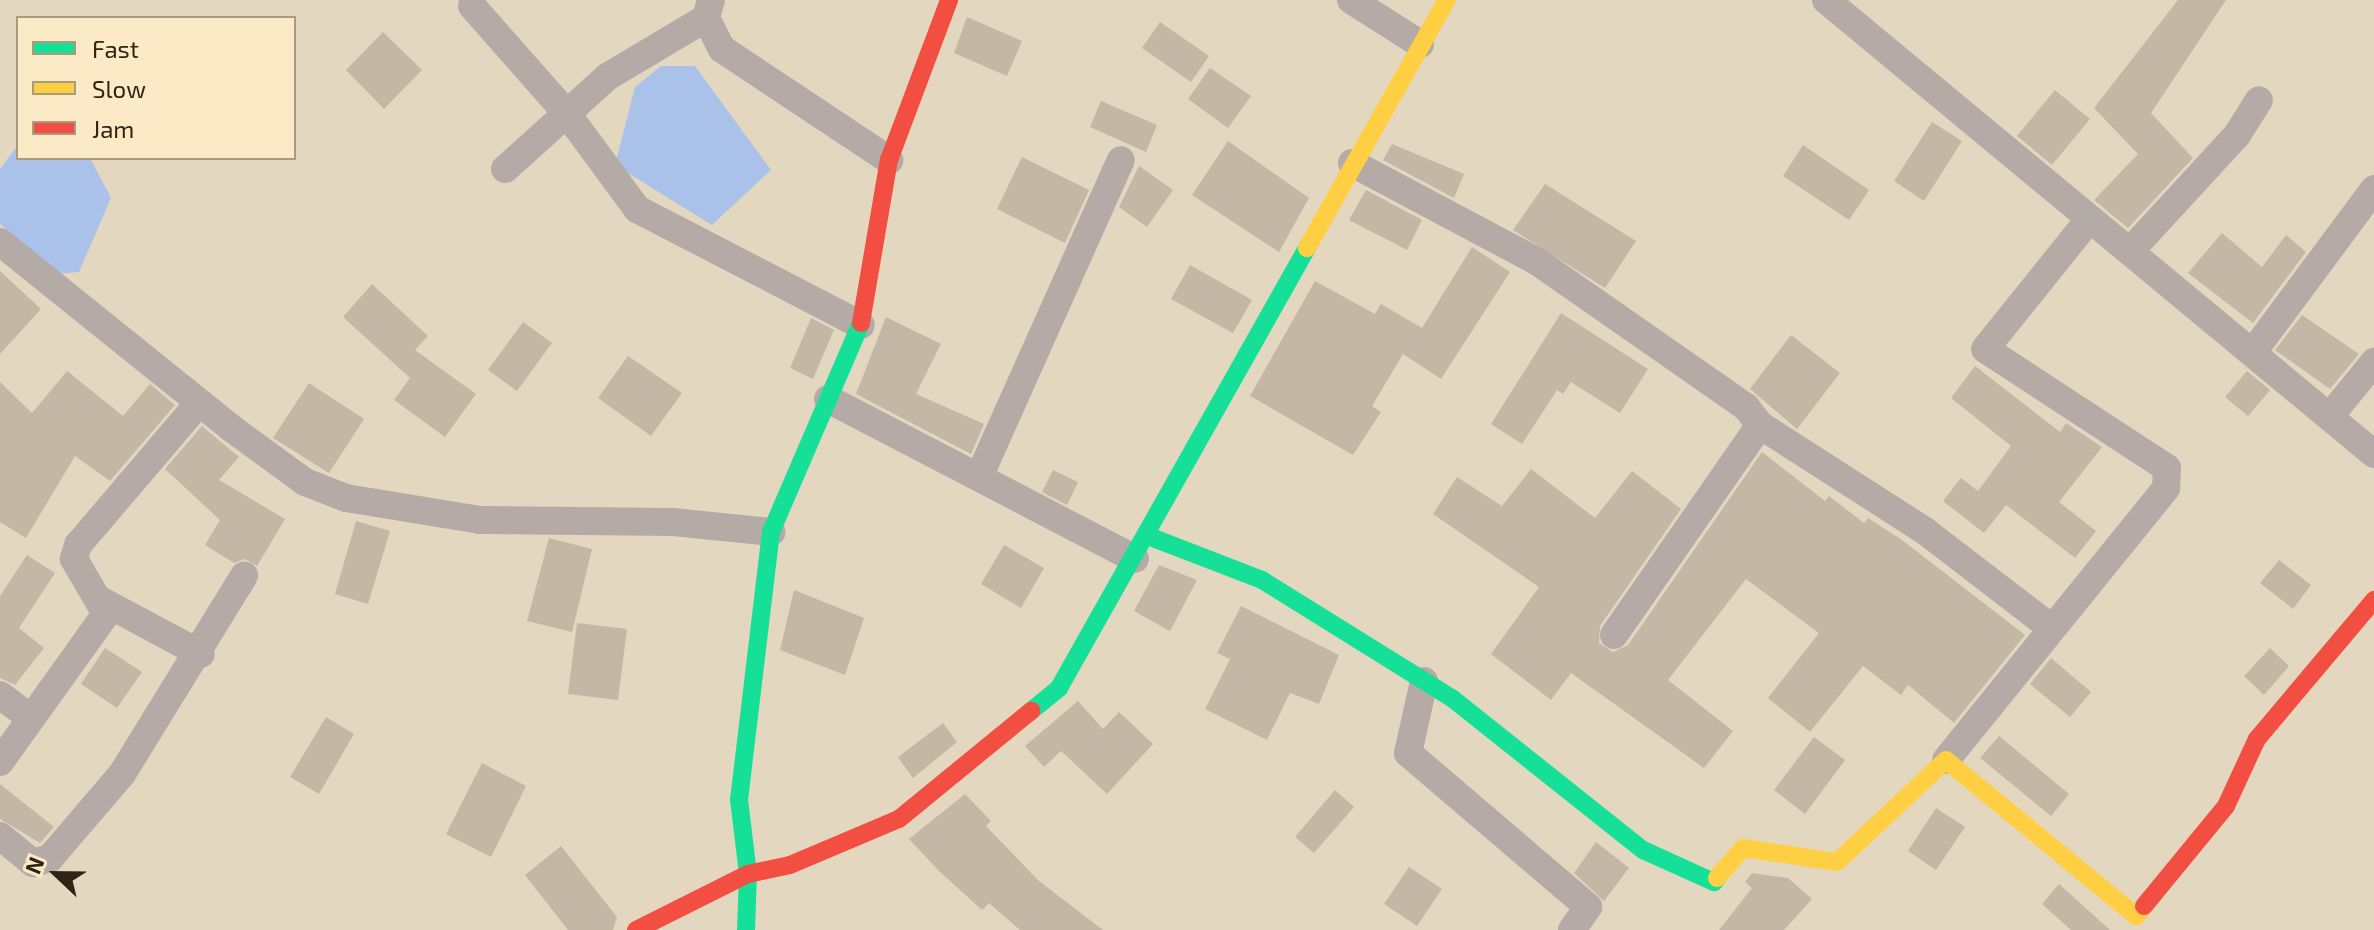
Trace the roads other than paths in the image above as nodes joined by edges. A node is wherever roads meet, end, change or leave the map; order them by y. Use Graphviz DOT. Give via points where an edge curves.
graph roads {
  1 [pos="949,0"];
  2 [pos="1351,0"];
  3 [pos="1447,0"];
  4 [pos="1826,0"];
  5 [pos="472,6"];
  6 [pos="708,9"];
  7 [pos="1420,44"];
  8 [pos="2259,100"];
  9 [pos="568,115"];
  10 [pos="889,160"];
  11 [pos="1121,160"];
  12 [pos="1352,163"];
  13 [pos="505,169"];
  14 [pos="2374,189"];
  15 [pos="2087,222"];
  16 [pos="0,242"];
  17 [pos="2132,249"];
  18 [pos="861,325"];
  19 [pos="2253,352"];
  20 [pos="2374,362"];
  21 [pos="828,399"];
  22 [pos="199,403"];
  23 [pos="2330,416"];
  24 [pos="1760,425"];
  25 [pos="2374,454"];
  26 [pos="979,477"];
  27 [pos="771,532"];
  28 [pos="1141,548"];
  29 [pos="244,576"];
  30 [pos="2374,600"];
  31 [pos="102,601"];
  32 [pos="2049,626"];
  33 [pos="1614,635"];
  34 [pos="201,654"];
  35 [pos="1424,681"];
  36 [pos="0,695"];
  37 [pos="30,718"];
  38 [pos="1946,760"];
  39 [pos="0,762"];
  40 [pos="0,836"];
  41 [pos="748,874"];
  42 [pos="2142,923"];
  43 [pos="636,930"];
  44 [pos="746,930"];
  45 [pos="1572,930"];
  1 -- 10 [label="street"];
  2 -- 7 [label="street"];
  3 -- 7 [label="street"];
  4 -- 15 [label="street"];
  5 -- 9 [label="street"];
  6 -- 9 [label="street" via="638,54"];
  6 -- 10 [label="street" via="722,49"];
  7 -- 12 [label="street"];
  8 -- 17 [label="street" via="2237,135"];
  9 -- 13 [label="street"];
  9 -- 18 [label="street" via="637,209"];
  10 -- 18 [label="street"];
  11 -- 26 [label="street"];
  12 -- 24 [label="street" via="1538,262 1746,407"];
  12 -- 28 [label="street"];
  14 -- 19 [label="street"];
  15 -- 17 [label="street"];
  15 -- 32 [label="street" via="1985,349 2167,468 2167,478 2166,488"];
  16 -- 22 [label="street"];
  17 -- 19 [label="street"];
  18 -- 21 [label="street"];
  19 -- 23 [label="street"];
  20 -- 23 [label="street"];
  21 -- 26 [label="street"];
  21 -- 27 [label="street"];
  22 -- 27 [label="street" via="305,482 346,498 480,520 673,522"];
  22 -- 31 [label="street" via="78,545 74,559"];
  23 -- 25 [label="street"];
  24 -- 32 [label="street" via="1925,531"];
  24 -- 33 [label="street"];
  26 -- 28 [label="street"];
  27 -- 41 [label="street" via="739,800"];
  28 -- 35 [label="street" via="1262,580"];
  28 -- 41 [label="street" via="1059,688 899,819 790,865"];
  29 -- 34 [label="street"];
  30 -- 42 [label="street" via="2257,739 2226,806"];
  31 -- 34 [label="street"];
  31 -- 37 [label="street" via="106,614 99,631"];
  32 -- 38 [label="street"];
  34 -- 40 [label="street" via="122,774 50,858 33,863"];
  35 -- 38 [label="street" via="1643,850 1714,882 1743,848 1837,862"];
  35 -- 45 [label="street" via="1408,753 1588,907"];
  36 -- 37 [label="street"];
  37 -- 39 [label="street"];
  38 -- 42 [label="street"];
  41 -- 43 [label="street"];
  41 -- 44 [label="street"];
}
